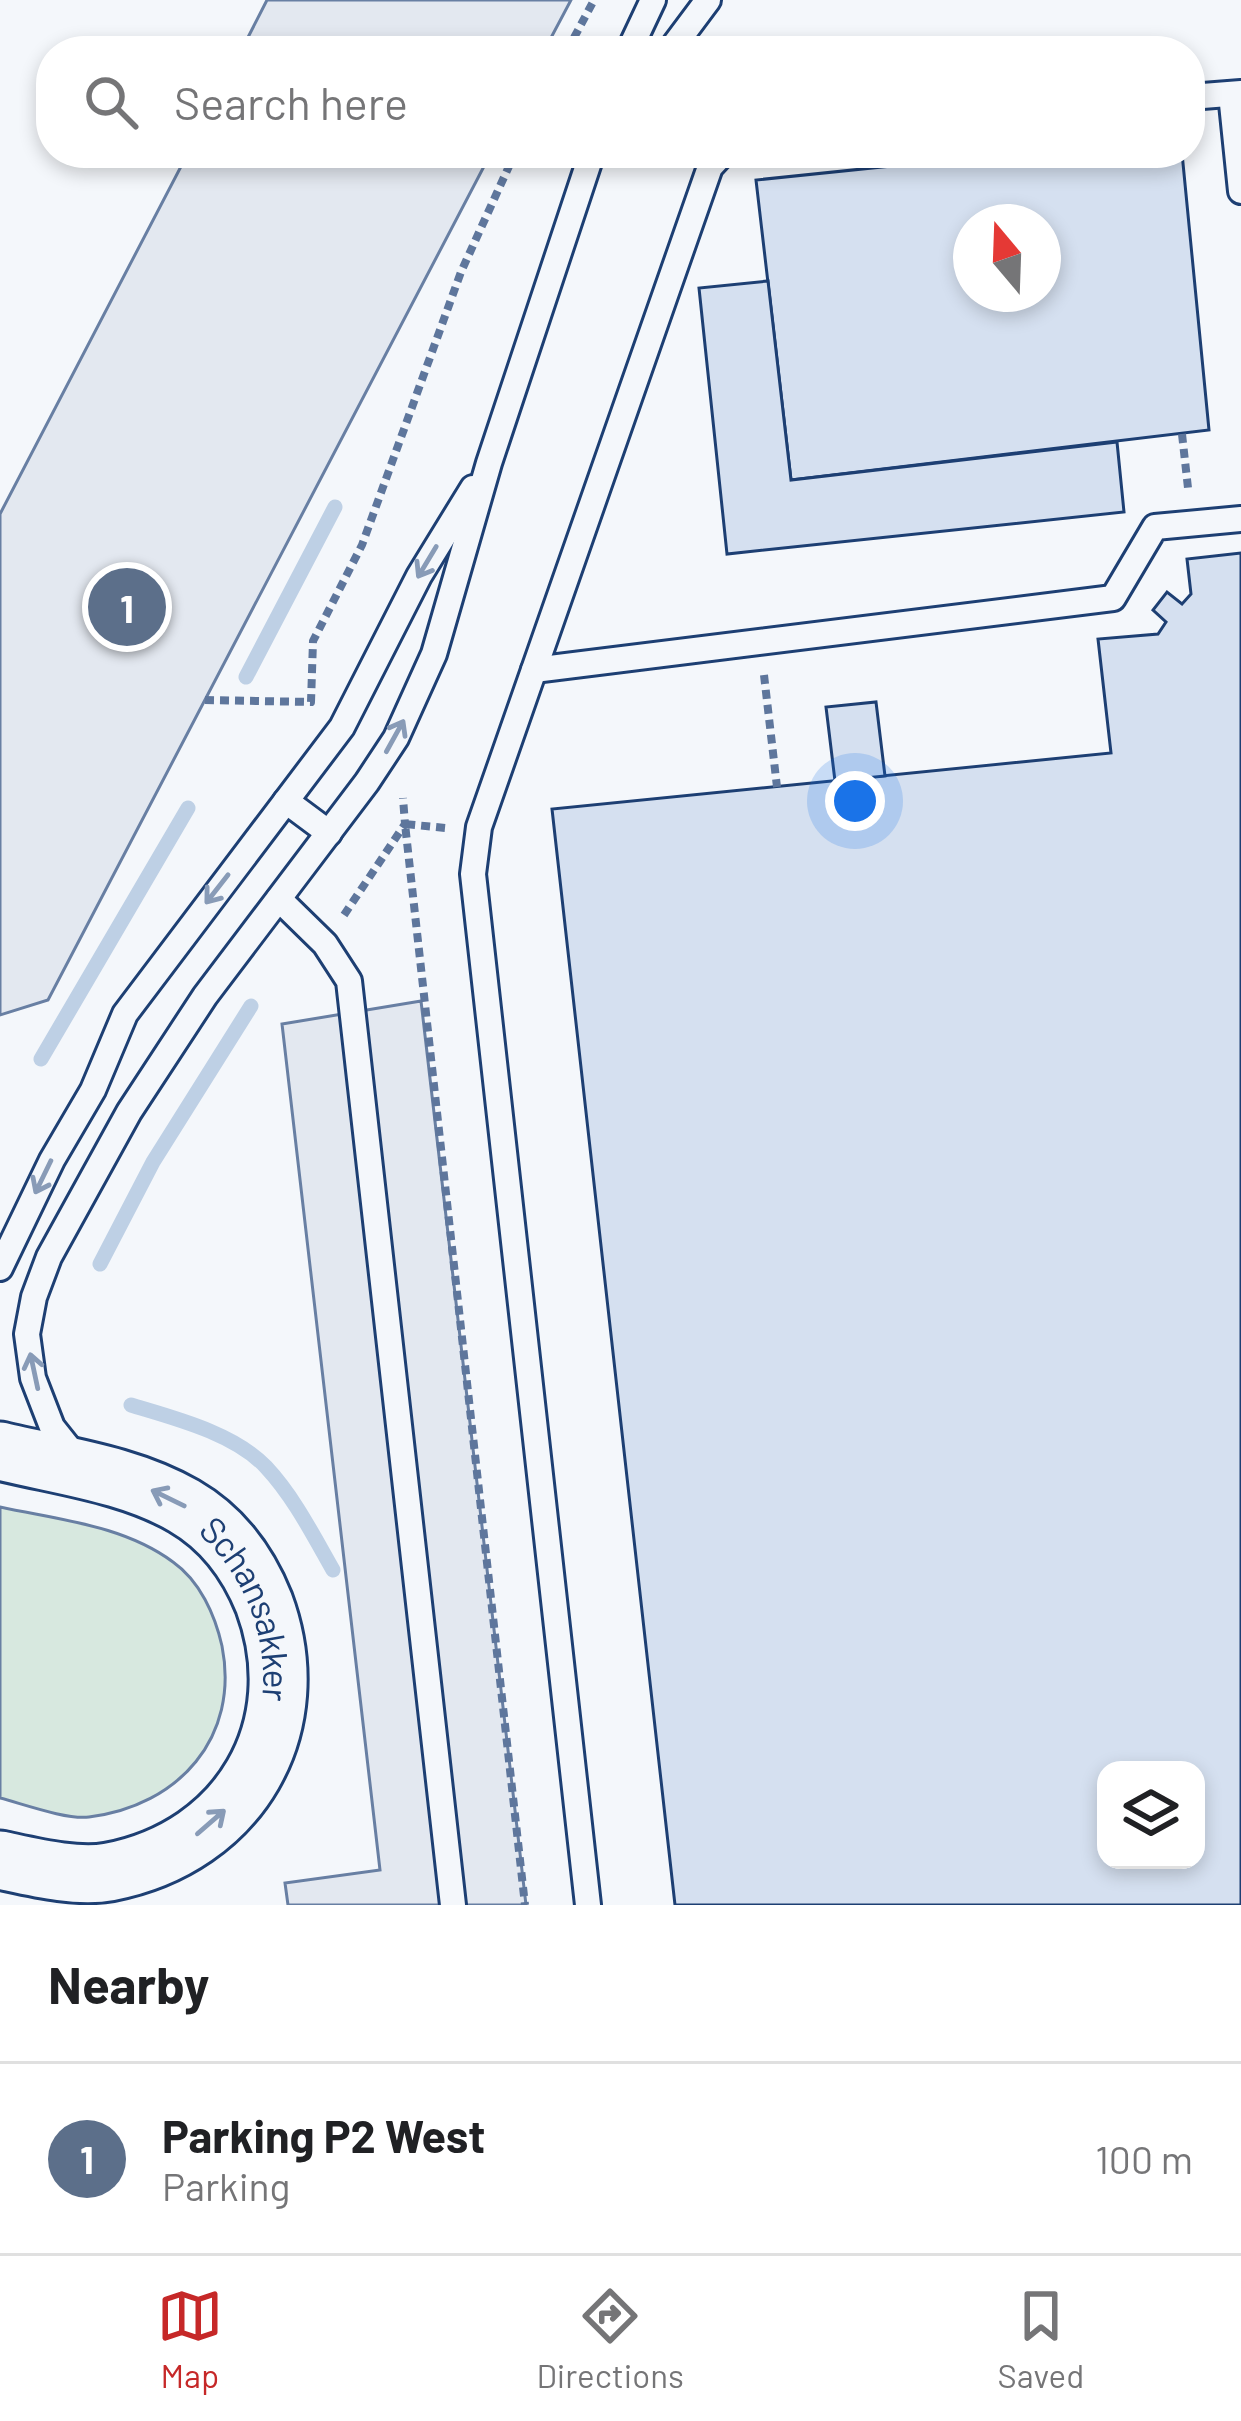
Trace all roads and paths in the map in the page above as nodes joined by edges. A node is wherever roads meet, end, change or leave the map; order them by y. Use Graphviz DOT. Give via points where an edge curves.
graph roads {
  1 [pos="594,0"];
  2 [pos="653,0"];
  3 [pos="708,0"];
  4 [pos="575,36"];
  5 [pos="636,36"];
  6 [pos="681,36"];
  7 [pos="1236,93"];
  8 [pos="1205,96"];
  9 [pos="507,168"];
  10 [pos="587,168"];
  11 [pos="710,168"];
  12 [pos="1241,191"];
  13 [pos="1182,434"];
  14 [pos="488,463"];
  15 [pos="1190,508"];
  16 [pos="1241,518"];
  17 [pos="763,666"];
  18 [pos="534,670"];
  19 [pos="205,700"];
  20 [pos="777,787"];
  21 [pos="402,788"];
  22 [pos="286,801"];
  23 [pos="405,824"];
  24 [pos="446,828"];
  25 [pos="329,832"];
  26 [pos="279,899"];
  27 [pos="337,926"];
  28 [pos="0,1268"];
  29 [pos="0,1451"];
  30 [pos="88,1472"];
  31 [pos="0,1860"];
  32 [pos="454,1905"];
  33 [pos="525,1905"];
  34 [pos="588,1905"];
  1 -- 4 [label="path"];
  2 -- 5 [label="lane"];
  3 -- 6 [label="lane"];
  7 -- 8 [label="lane"];
  7 -- 12 [label="lane"];
  9 -- 19 [label="path" via="362,545 313,641 311,702"];
  10 -- 14 [label="lane"];
  11 -- 18 [label="lane"];
  13 -- 15 [label="path"];
  14 -- 22 [label="lane, one-way" via="418,576 342,727"];
  25 -- 14 [label="lane, one-way" via="396,738 434,654"];
  16 -- 18 [label="lane" via="1155,527 1113,598"];
  17 -- 20 [label="path"];
  18 -- 34 [label="lane" via="479,827 473,874"];
  21 -- 23 [label="path"];
  22 -- 25 [label="lane"];
  22 -- 28 [label="lane, one-way" via="125,1014"];
  23 -- 24 [label="path"];
  23 -- 27 [label="path"];
  23 -- 33 [label="path"];
  25 -- 26 [label="lane"];
  30 -- 26 [label="lane, one-way" via="52,1426 33,1378 27,1334 34,1297 129,1112"];
  26 -- 32 [label="lane" via="325,944 352,998"];
  29 -- 30 [label="street, Schansakker"];
  31 -- 30 [label="street, Schansakker, one-way" via="107,1873 168,1851 211,1826 247,1784 274,1731 276,1635 254,1578 228,1540 170,1499"];
}
